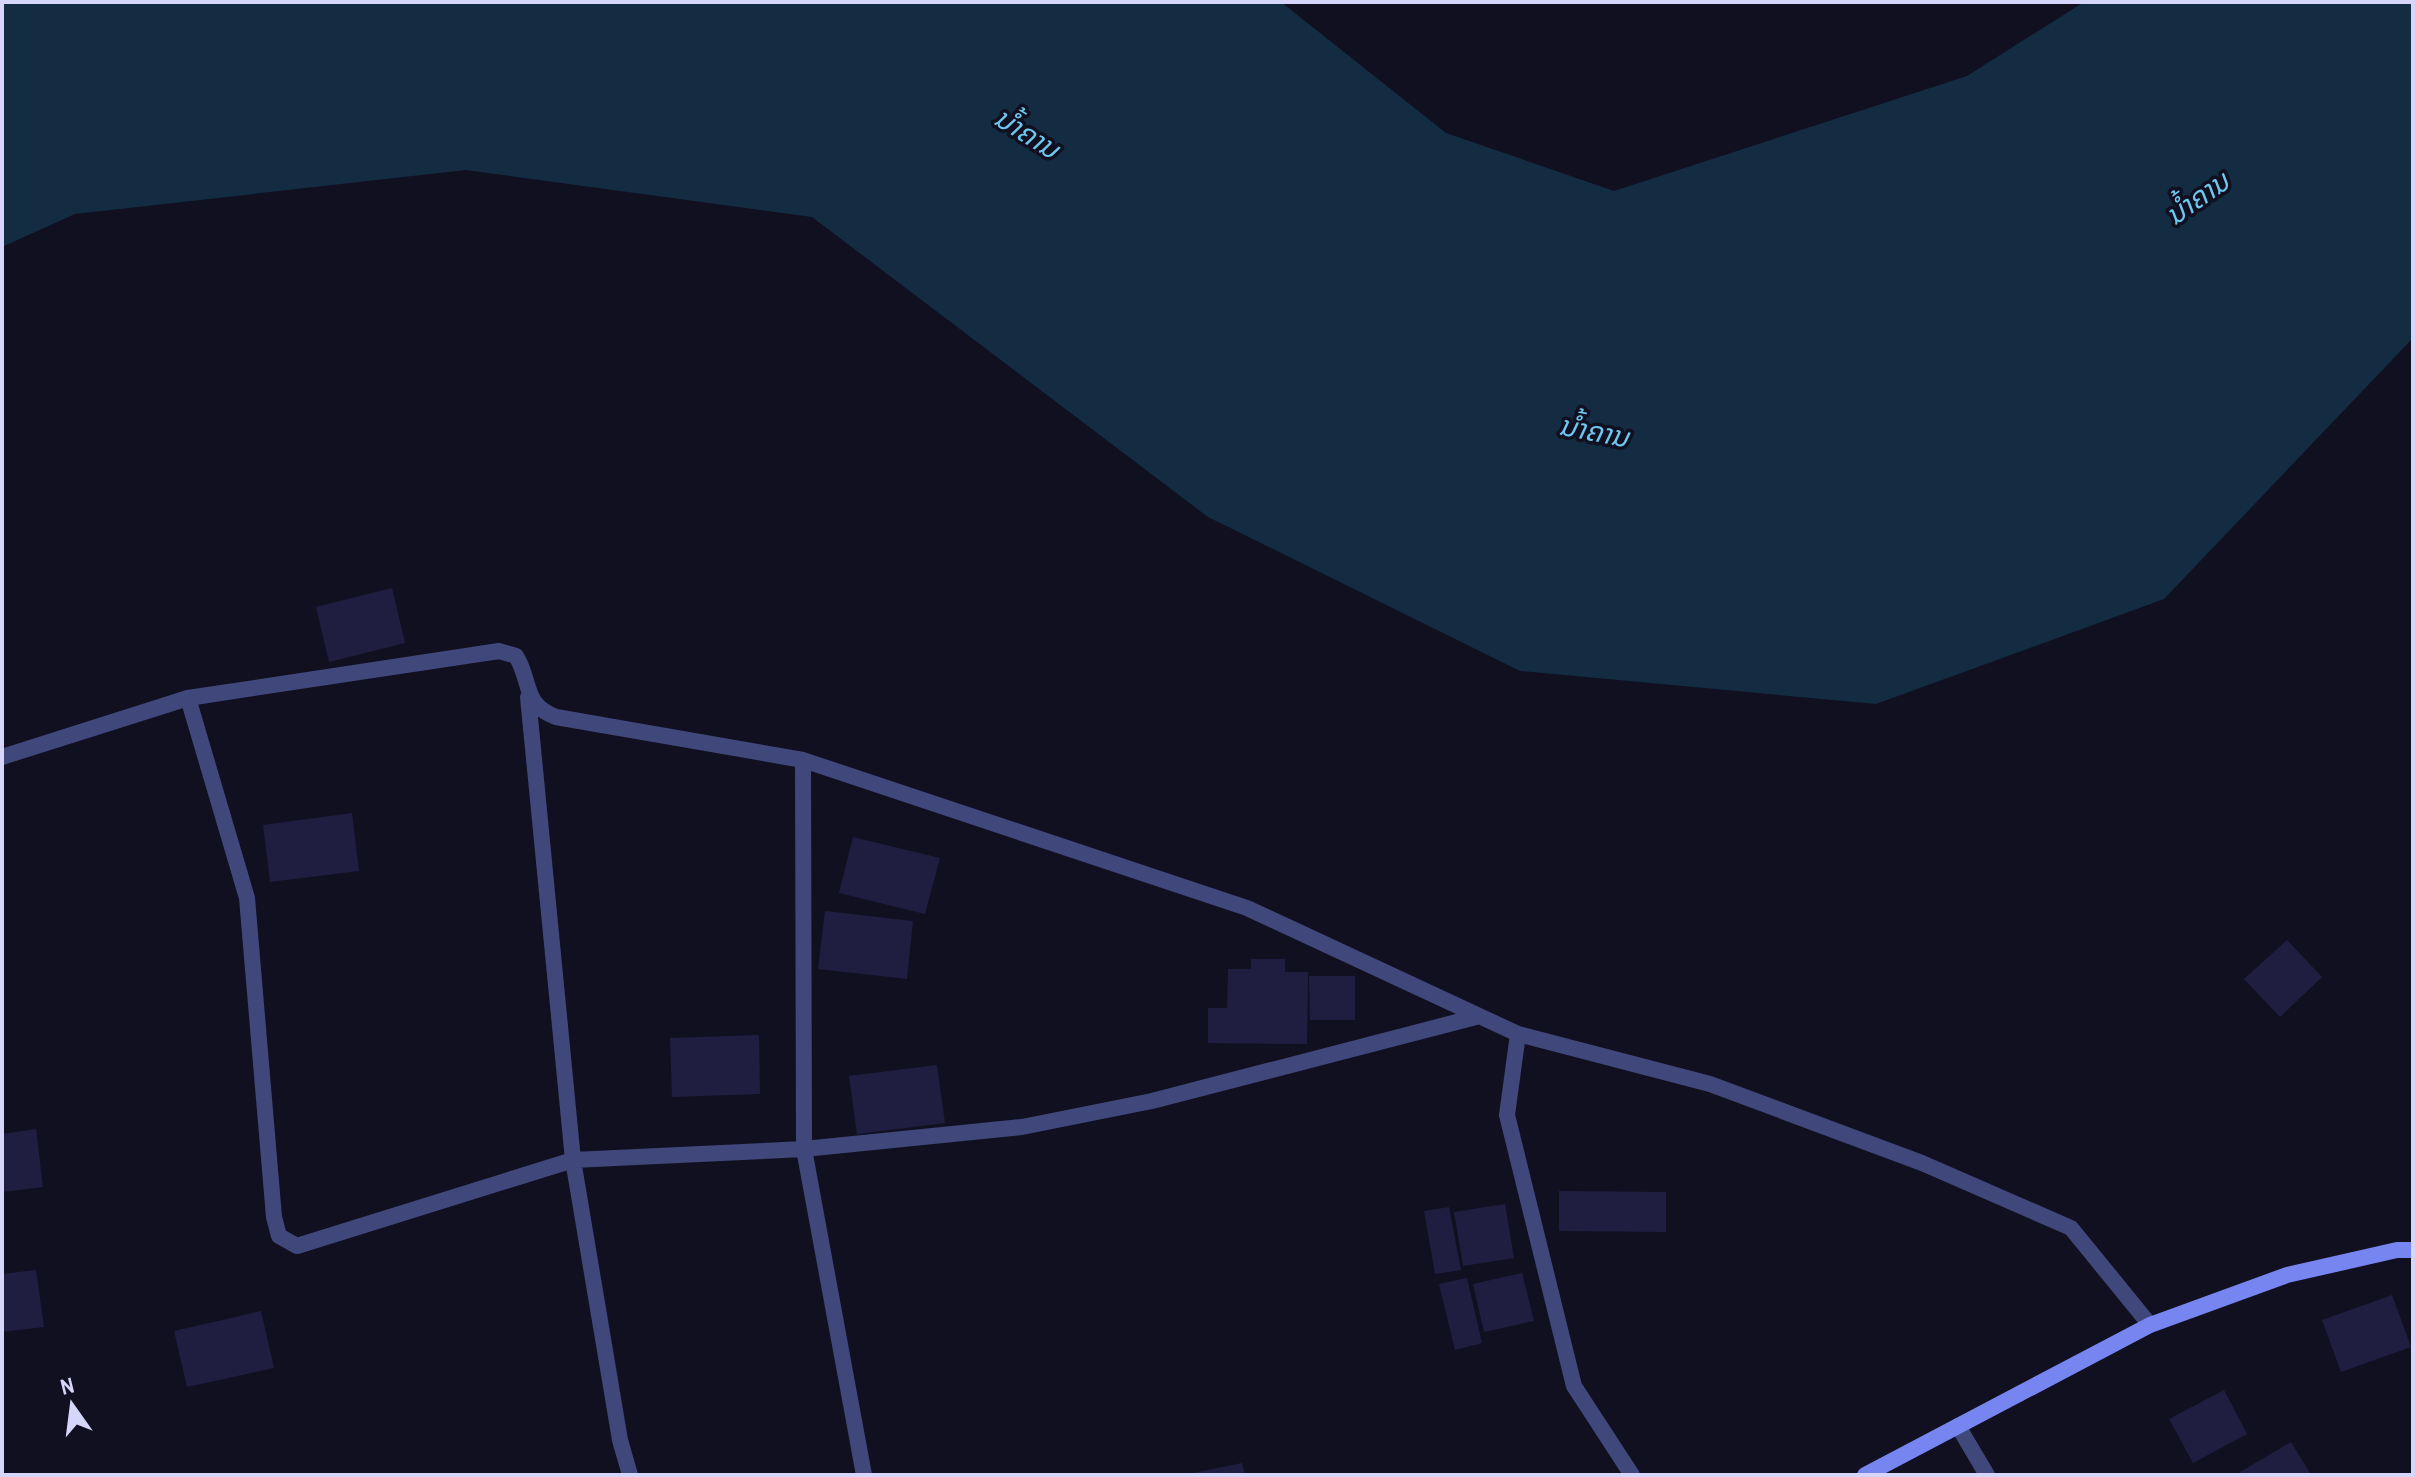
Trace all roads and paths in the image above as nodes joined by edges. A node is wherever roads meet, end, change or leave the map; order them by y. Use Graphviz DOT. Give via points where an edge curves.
graph roads {
  1 [pos="528,697"];
  2 [pos="188,698"];
  3 [pos="2,757"];
  4 [pos="803,760"];
  5 [pos="1476,1017"];
  6 [pos="1518,1034"];
  7 [pos="804,1149"];
  8 [pos="573,1160"];
  9 [pos="2413,1250"];
  10 [pos="2150,1325"];
  11 [pos="1958,1426"];
  12 [pos="1882,1471"];
  13 [pos="630,1475"];
  14 [pos="864,1475"];
  15 [pos="1632,1475"];
  16 [pos="1865,1475"];
  17 [pos="1987,1475"];
  1 -- 2 [label="street" via="516,656 499,651"];
  1 -- 4 [label="street" via="556,717"];
  1 -- 8 [label="street"];
  2 -- 3 [label="street"];
  2 -- 8 [label="street" via="247,898 279,1236 297,1246 318,1241"];
  4 -- 5 [label="street" via="1247,908"];
  4 -- 7 [label="street"];
  5 -- 6 [label="street"];
  5 -- 7 [label="street" via="1152,1101 1022,1127"];
  6 -- 10 [label="street" via="1710,1084 1922,1163 2071,1228"];
  6 -- 15 [label="street" via="1507,1115 1574,1386"];
  7 -- 8 [label="street"];
  7 -- 14 [label="street"];
  8 -- 13 [label="street"];
  9 -- 10 [label="street" via="2287,1275"];
  10 -- 11 [label="street"];
  11 -- 12 [label="street"];
  11 -- 17 [label="street"];
  12 -- 16 [label="street"];
}
